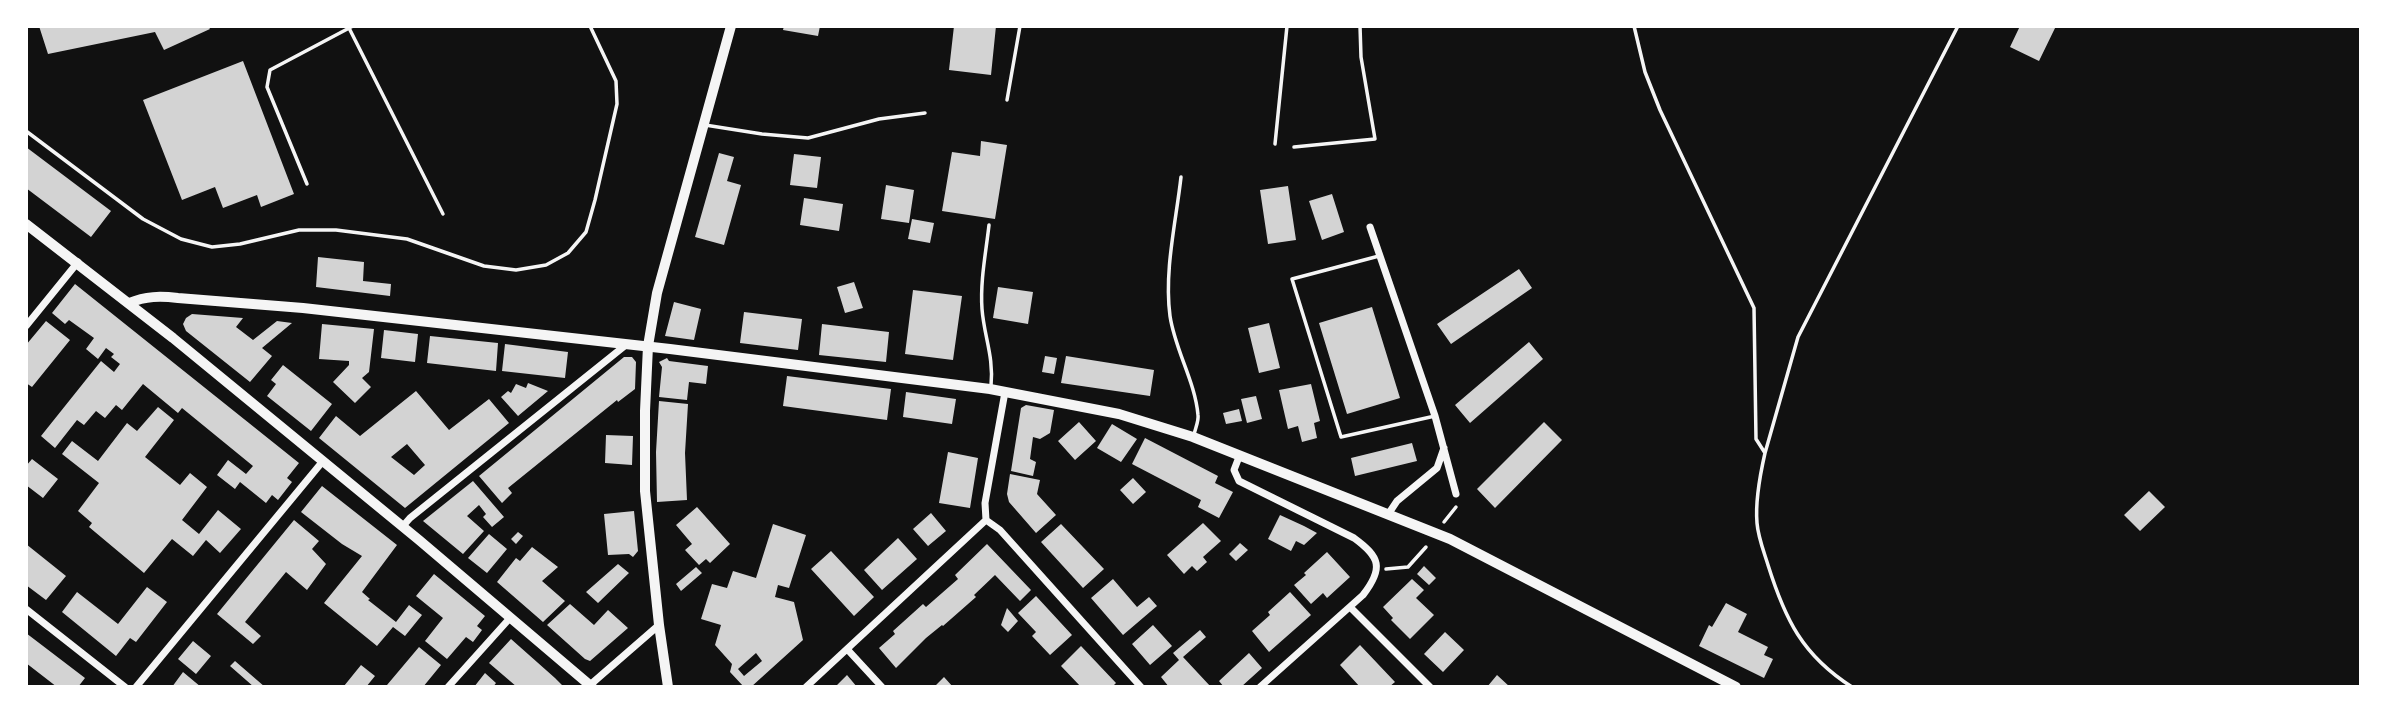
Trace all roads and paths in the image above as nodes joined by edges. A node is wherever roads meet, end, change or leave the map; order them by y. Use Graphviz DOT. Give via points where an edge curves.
graph roads {
  1 [pos="590,26"];
  2 [pos="731,26"];
  3 [pos="1020,26"];
  4 [pos="1287,26"];
  5 [pos="1360,26"];
  6 [pos="1634,26"];
  7 [pos="1958,26"];
  8 [pos="351,27"];
  9 [pos="1007,100"];
  10 [pos="925,114"];
  11 [pos="703,124"];
  12 [pos="26,131"];
  13 [pos="1275,144"];
  14 [pos="1294,147"];
  15 [pos="1181,177"];
  16 [pos="307,184"];
  17 [pos="443,214"];
  18 [pos="26,224"];
  19 [pos="989,225"];
  20 [pos="1370,228"];
  21 [pos="1379,256"];
  22 [pos="78,262"];
  23 [pos="129,303"];
  24 [pos="26,326"];
  25 [pos="628,344"];
  26 [pos="648,346"];
  27 [pos="990,389"];
  28 [pos="1005,392"];
  29 [pos="1435,416"];
  30 [pos="1193,437"];
  31 [pos="1444,447"];
  32 [pos="1765,453"];
  33 [pos="1239,457"];
  34 [pos="323,461"];
  35 [pos="1456,494"];
  36 [pos="1389,513"];
  37 [pos="986,520"];
  38 [pos="1444,522"];
  39 [pos="402,526"];
  40 [pos="1426,547"];
  41 [pos="1377,570"];
  42 [pos="1350,607"];
  43 [pos="26,609"];
  44 [pos="510,618"];
  45 [pos="659,625"];
  46 [pos="848,649"];
  47 [pos="591,686"];
  48 [pos="125,687"];
  49 [pos="136,687"];
  50 [pos="448,687"];
  51 [pos="668,687"];
  52 [pos="806,687"];
  53 [pos="882,687"];
  54 [pos="1141,687"];
  55 [pos="1260,687"];
  56 [pos="1430,687"];
  57 [pos="1736,687"];
  58 [pos="1852,687"];
  1 -- 12 [label="lane" via="617,81 617,104 586,232 568,253 546,265 516,270 484,266 407,239 336,230 299,230 212,247 181,240 143,219"];
  2 -- 11 [label="main road"];
  3 -- 9 [label="path"];
  4 -- 13 [label="path"];
  5 -- 14 [label="path" via="1375,139"];
  6 -- 32 [label="lane" via="1660,110 1754,308 1756,439"];
  7 -- 32 [label="lane" via="1798,337"];
  8 -- 16 [label="lane" via="270,70 267,87"];
  8 -- 17 [label="lane"];
  10 -- 11 [label="lane" via="879,119 808,138"];
  11 -- 26 [label="main road" via="654,307"];
  15 -- 30 [label="lane" via="1170,315 1199,417"];
  18 -- 22 [label="main road"];
  19 -- 27 [label="lane" via="982,295 992,360"];
  20 -- 21 [label="street"];
  21 -- 29 [label="street"];
  21 -- 29 [label="lane" via="1292,279 1341,437"];
  22 -- 23 [label="main road"];
  22 -- 24 [label="street"];
  23 -- 25 [label="street" via="155,296"];
  23 -- 34 [label="main road"];
  25 -- 26 [label="street"];
  25 -- 39 [label="street"];
  26 -- 27 [label="street"];
  26 -- 45 [label="main road" via="645,491"];
  27 -- 28 [label="street"];
  28 -- 30 [label="street" via="1119,414"];
  28 -- 37 [label="street"];
  29 -- 31 [label="street"];
  30 -- 33 [label="street"];
  31 -- 35 [label="street"];
  31 -- 36 [label="street" via="1437,468"];
  32 -- 58 [label="lane" via="1756,523 1775,589 1791,626 1826,670"];
  33 -- 36 [label="street"];
  33 -- 41 [label="street" via="1234,470 1239,481 1361,543 1376,558"];
  34 -- 39 [label="main road"];
  34 -- 49 [label="street"];
  35 -- 38 [label="path" via="1457,506"];
  36 -- 57 [label="street" via="1450,539"];
  37 -- 46 [label="street"];
  37 -- 54 [label="street"];
  39 -- 44 [label="main road"];
  40 -- 41 [label="path" via="1408,567"];
  41 -- 42 [label="street" via="1372,583"];
  42 -- 55 [label="street"];
  42 -- 56 [label="street"];
  43 -- 48 [label="street"];
  44 -- 47 [label="main road"];
  44 -- 50 [label="street"];
  45 -- 47 [label="street"];
  45 -- 51 [label="main road"];
  46 -- 52 [label="street"];
  46 -- 53 [label="street"];
}
